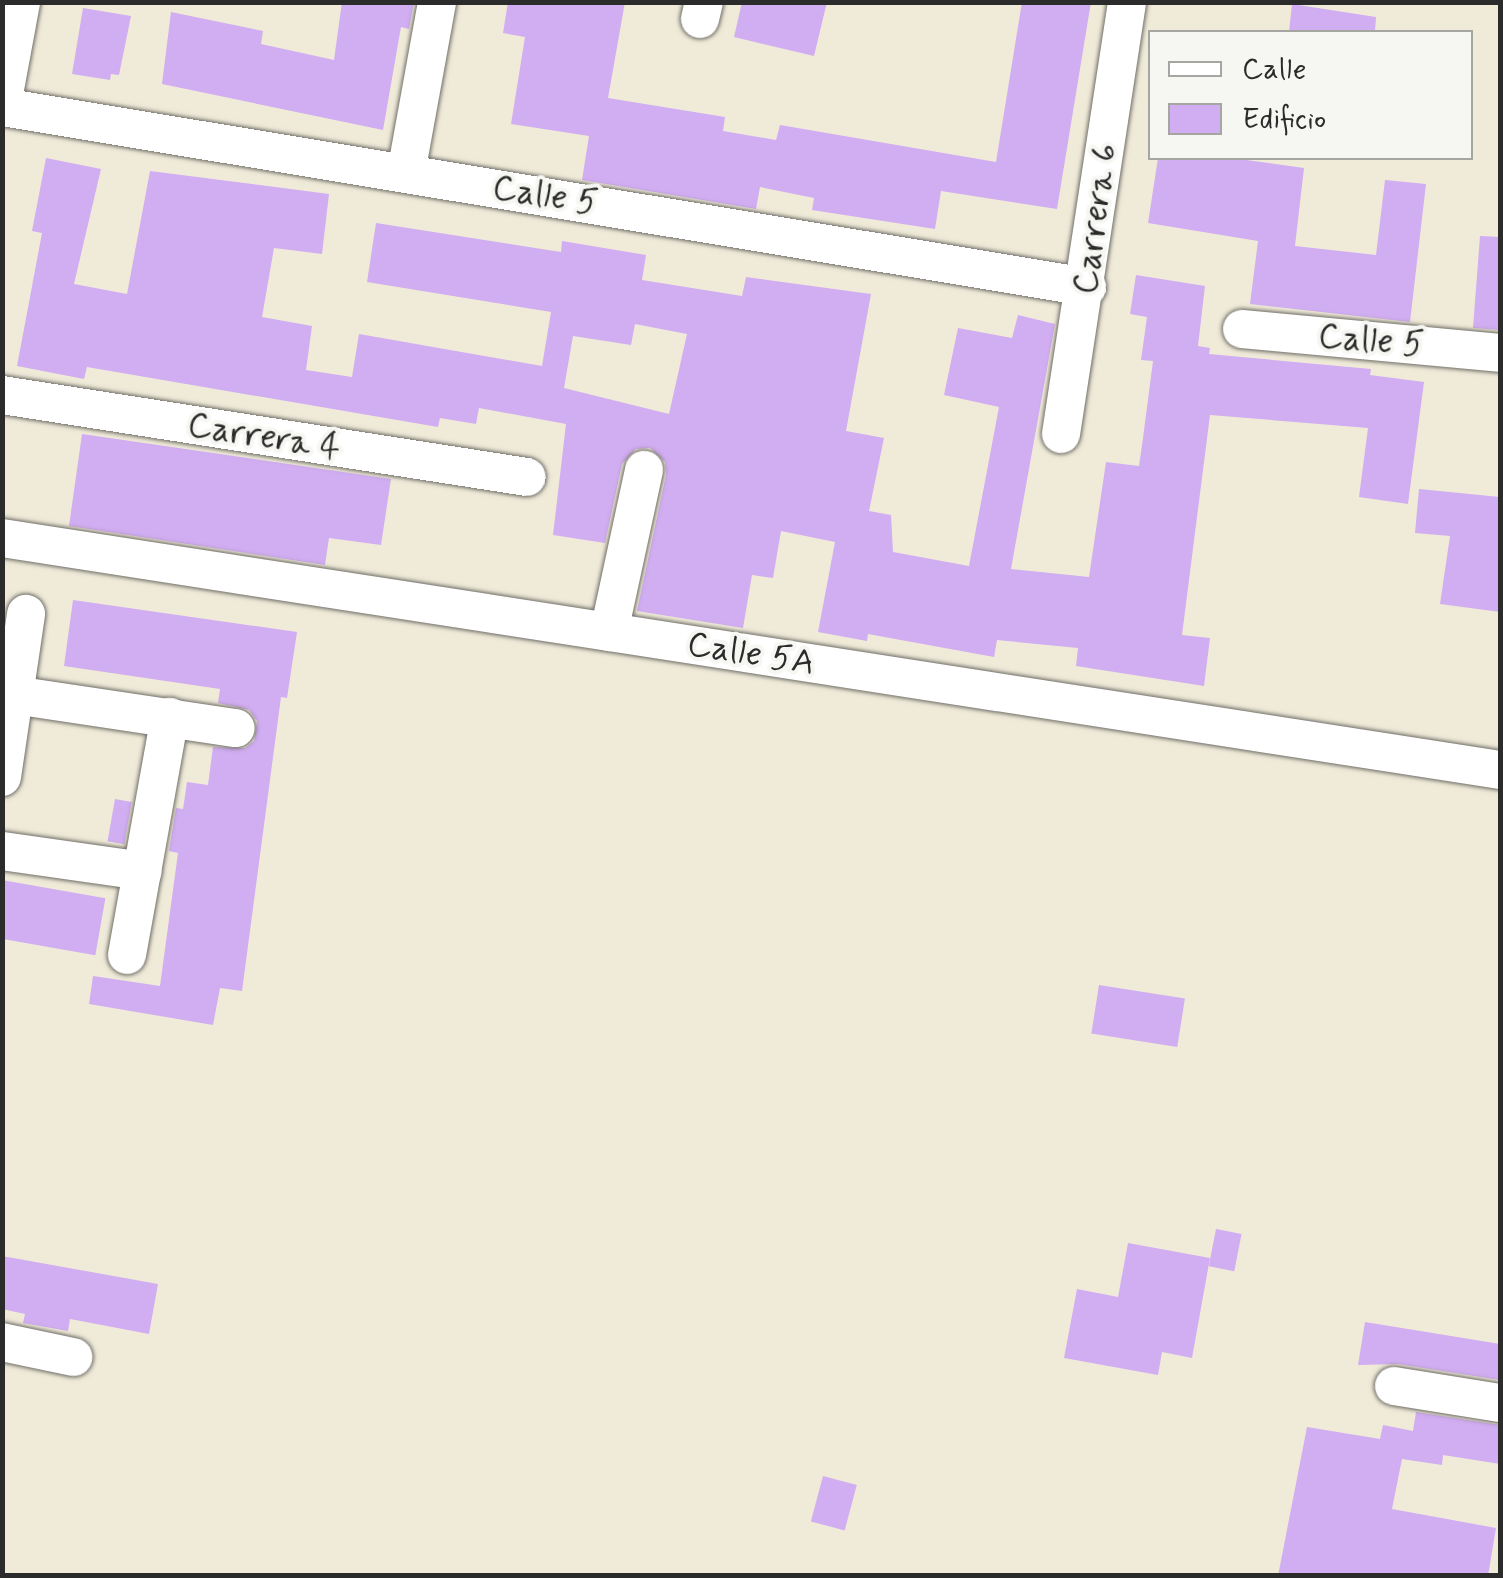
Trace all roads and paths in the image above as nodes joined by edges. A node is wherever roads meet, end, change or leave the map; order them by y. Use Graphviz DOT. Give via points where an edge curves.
graph roads {
  1 [pos="21,2"];
  2 [pos="437,2"];
  3 [pos="1127,2"];
  4 [pos="2,106"];
  5 [pos="406,173"];
  6 [pos="1087,287"];
  7 [pos="1242,329"];
  8 [pos="1500,353"];
  9 [pos="2,395"];
  10 [pos="1061,434"];
  11 [pos="644,470"];
  12 [pos="527,477"];
  13 [pos="2,538"];
  14 [pos="26,614"];
  15 [pos="609,632"];
  16 [pos="14,695"];
  17 [pos="170,717"];
  18 [pos="236,728"];
  19 [pos="1500,770"];
  20 [pos="2,777"];
  21 [pos="2,851"];
  22 [pos="143,871"];
  23 [pos="127,955"];
  24 [pos="2,1342"];
  25 [pos="73,1357"];
  26 [pos="1394,1386"];
  27 [pos="1500,1402"];
  1 -- 4 [label="street"];
  2 -- 5 [label="street"];
  3 -- 6 [label="street, Carrera 6"];
  4 -- 5 [label="street, Calle 5"];
  5 -- 6 [label="street, Calle 5"];
  6 -- 10 [label="street, Carrera 6"];
  7 -- 8 [label="street, Calle 5"];
  9 -- 12 [label="street, Carrera 4"];
  11 -- 15 [label="street"];
  13 -- 15 [label="street, Calle 5A"];
  14 -- 16 [label="street"];
  15 -- 19 [label="street, Calle 5A"];
  16 -- 17 [label="street"];
  16 -- 20 [label="street"];
  17 -- 18 [label="street"];
  17 -- 22 [label="street"];
  21 -- 22 [label="street"];
  22 -- 23 [label="street"];
  24 -- 25 [label="street"];
  26 -- 27 [label="street"];
}
